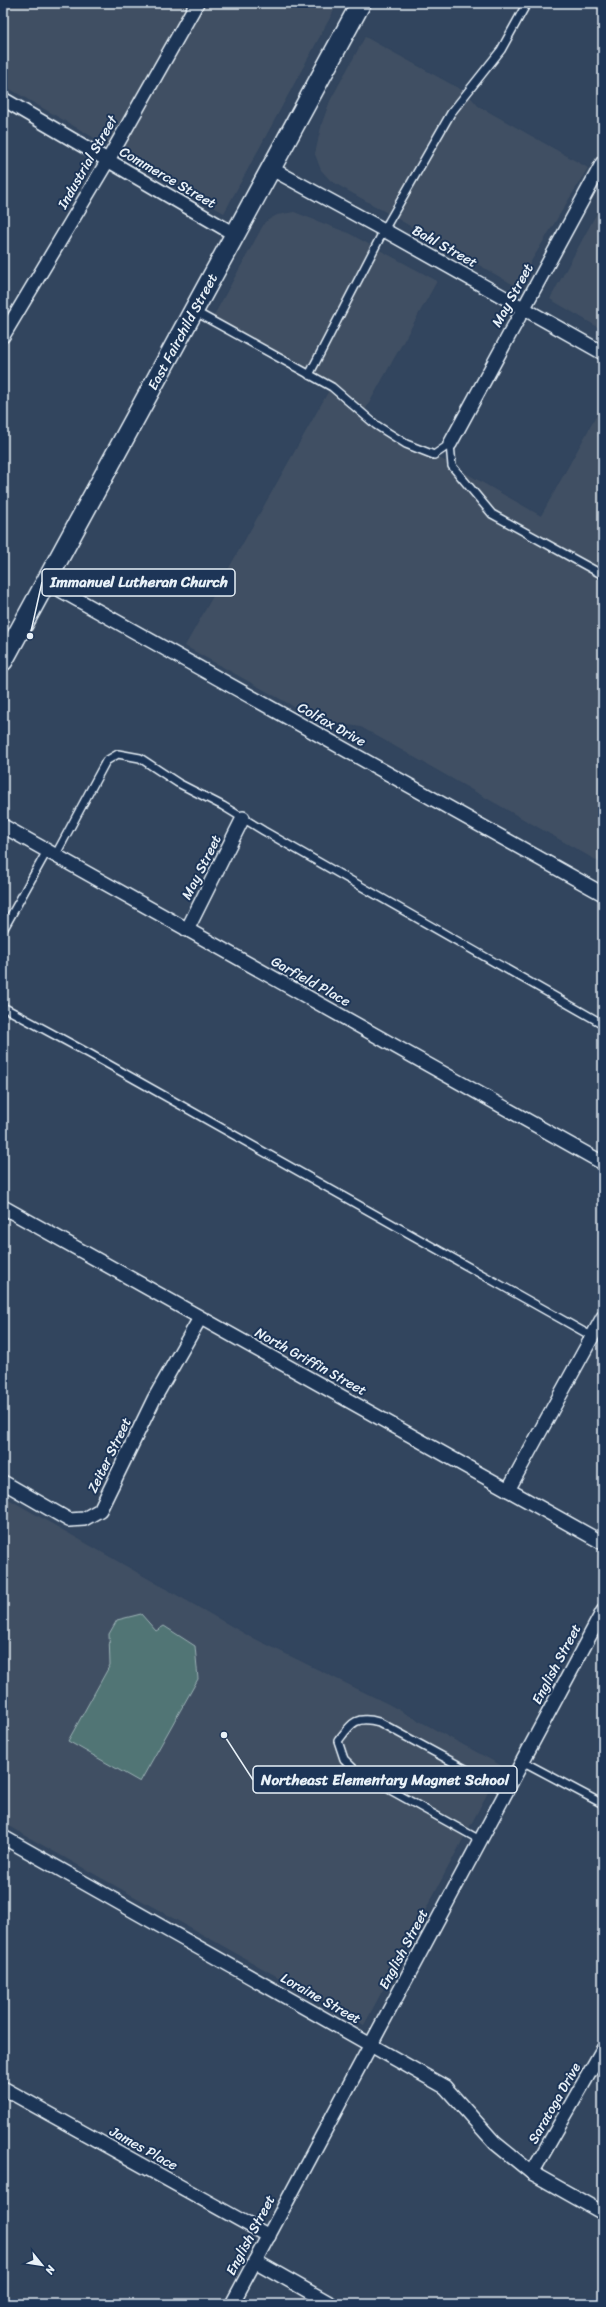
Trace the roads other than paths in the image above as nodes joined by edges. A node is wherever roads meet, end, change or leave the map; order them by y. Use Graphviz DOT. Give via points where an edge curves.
graph roads {
  1 [pos="197,3"];
  2 [pos="361,3"];
  3 [pos="527,3"];
  4 [pos="3,99"];
  5 [pos="108,160"];
  6 [pos="603,162"];
  7 [pos="270,168"];
  8 [pos="384,230"];
  9 [pos="234,234"];
  10 [pos="523,308"];
  11 [pos="192,310"];
  12 [pos="3,336"];
  13 [pos="603,353"];
  14 [pos="309,375"];
  15 [pos="450,444"];
  16 [pos="603,575"];
  17 [pos="46,582"];
  18 [pos="3,661"];
  19 [pos="243,818"];
  20 [pos="3,826"];
  21 [pos="51,854"];
  22 [pos="603,894"];
  23 [pos="3,930"];
  24 [pos="187,930"];
  25 [pos="3,1007"];
  26 [pos="603,1024"];
  27 [pos="603,1163"];
  28 [pos="4,1209"];
  29 [pos="603,1317"];
  30 [pos="200,1318"];
  31 [pos="593,1337"];
  32 [pos="3,1482"];
  33 [pos="508,1490"];
  34 [pos="603,1543"];
  35 [pos="603,1611"];
  36 [pos="522,1761"];
  37 [pos="506,1791"];
  38 [pos="603,1804"];
  39 [pos="3,1837"];
  40 [pos="480,1840"];
  41 [pos="370,2044"];
  42 [pos="603,2050"];
  43 [pos="3,2088"];
  44 [pos="532,2173"];
  45 [pos="603,2213"];
  46 [pos="269,2236"];
  47 [pos="255,2261"];
  48 [pos="232,2304"];
  49 [pos="331,2304"];
  1 -- 5 [label="street, Industrial Street"];
  2 -- 7 [label="street, East Fairchild Street"];
  3 -- 8 [label="lane" via="501,50 450,113"];
  4 -- 5 [label="street, Commerce Street"];
  5 -- 9 [label="street, Commerce Street"];
  5 -- 12 [label="street, Industrial Street"];
  6 -- 10 [label="street, May Street"];
  7 -- 8 [label="street, Bahl Street"];
  7 -- 9 [label="street, East Fairchild Street"];
  8 -- 10 [label="street, Bahl Street"];
  8 -- 14 [label="lane"];
  9 -- 11 [label="street, East Fairchild Street"];
  10 -- 13 [label="street, Bahl Street"];
  10 -- 15 [label="street, May Street"];
  11 -- 14 [label="lane"];
  11 -- 17 [label="street, East Fairchild Street"];
  14 -- 15 [label="lane" via="332,387 376,426 406,444 434,455"];
  15 -- 16 [label="lane" via="452,466 492,514"];
  17 -- 18 [label="street, East Fairchild Street"];
  17 -- 22 [label="street, Colfax Drive"];
  19 -- 21 [label="lane" via="178,783 140,758 118,754 106,761"];
  19 -- 24 [label="street, May Street"];
  19 -- 26 [label="lane"];
  20 -- 21 [label="street, Garfield Place"];
  21 -- 23 [label="lane"];
  21 -- 24 [label="street, Garfield Place"];
  24 -- 27 [label="street, Garfield Place"];
  25 -- 31 [label="lane"];
  28 -- 30 [label="street, North Griffin Street"];
  29 -- 31 [label="street"];
  30 -- 32 [label="street, Zeiter Street" via="154,1399 100,1510 84,1520 69,1520"];
  30 -- 33 [label="street, North Griffin Street"];
  31 -- 33 [label="street"];
  33 -- 34 [label="street, North Griffin Street"];
  35 -- 36 [label="street, English Street"];
  36 -- 37 [label="street, English Street"];
  36 -- 38 [label="lane"];
  37 -- 40 [label="street, English Street"];
  37 -- 40 [label="lane" via="379,1722 366,1718 351,1723 338,1741 344,1759 356,1771"];
  39 -- 41 [label="street, Loraine Street"];
  40 -- 41 [label="street, English Street"];
  41 -- 44 [label="street, Loraine Street" via="445,2087 495,2143"];
  41 -- 46 [label="street, English Street"];
  42 -- 44 [label="street, Saratoga Drive"];
  43 -- 46 [label="street, James Place"];
  44 -- 45 [label="street, Loraine Street"];
  46 -- 47 [label="street, English Street"];
  47 -- 48 [label="street, English Street"];
  47 -- 49 [label="street"];
}
